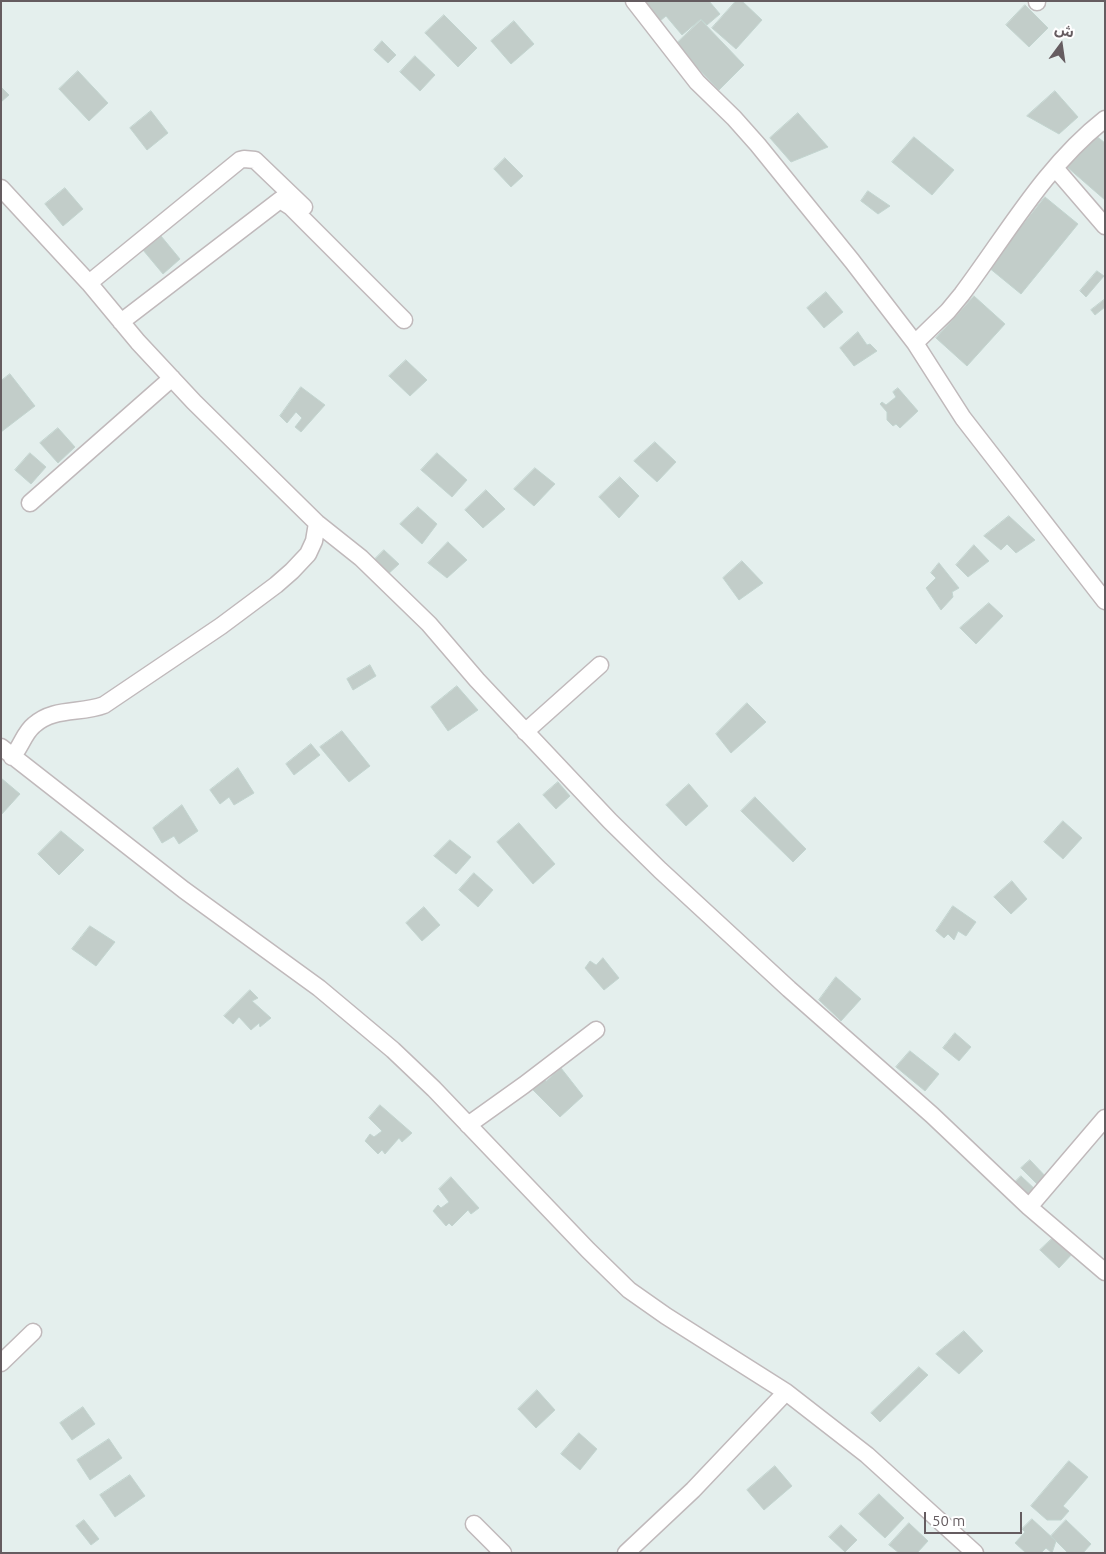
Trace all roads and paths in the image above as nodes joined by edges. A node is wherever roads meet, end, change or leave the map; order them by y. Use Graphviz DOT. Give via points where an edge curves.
graph roads {
  1 [pos="634,1"];
  2 [pos="1105,119"];
  3 [pos="1054,168"];
  4 [pos="1,188"];
  5 [pos="1104,225"];
  6 [pos="350,254"];
  7 [pos="89,283"];
  8 [pos="404,320"];
  9 [pos="121,322"];
  10 [pos="915,343"];
  11 [pos="172,378"];
  12 [pos="30,504"];
  13 [pos="317,523"];
  14 [pos="1105,601"];
  15 [pos="600,665"];
  16 [pos="525,732"];
  17 [pos="7,752"];
  18 [pos="596,1030"];
  19 [pos="1105,1118"];
  20 [pos="468,1125"];
  21 [pos="1030,1206"];
  22 [pos="1105,1272"];
  23 [pos="33,1332"];
  24 [pos="1,1363"];
  25 [pos="786,1392"];
  26 [pos="474,1524"];
  27 [pos="503,1553"];
  28 [pos="626,1553"];
  29 [pos="975,1553"];
  1 -- 10 [label="street" via="697,82 764,152"];
  2 -- 3 [label="street"];
  3 -- 5 [label="street"];
  3 -- 10 [label="street" via="962,294"];
  4 -- 7 [label="street"];
  6 -- 7 [label="street" via="255,160 244,159"];
  7 -- 9 [label="street"];
  8 -- 9 [label="street" via="291,206 280,200"];
  9 -- 11 [label="street"];
  10 -- 14 [label="street" via="963,418"];
  11 -- 12 [label="street"];
  11 -- 13 [label="street"];
  13 -- 16 [label="street" via="361,558 422,617"];
  13 -- 17 [label="street" via="308,554 260,599 104,705 55,713 42,719 26,734 17,752"];
  15 -- 16 [label="street"];
  16 -- 21 [label="street" via="660,870"];
  17 -- 20 [label="street" via="184,890 320,988 393,1050"];
  18 -- 20 [label="street"];
  19 -- 21 [label="street"];
  20 -- 25 [label="street" via="629,1290"];
  21 -- 22 [label="street"];
  23 -- 24 [label="street"];
  25 -- 28 [label="street" via="699,1484"];
  25 -- 29 [label="street" via="867,1455"];
  26 -- 27 [label="street"];
}
